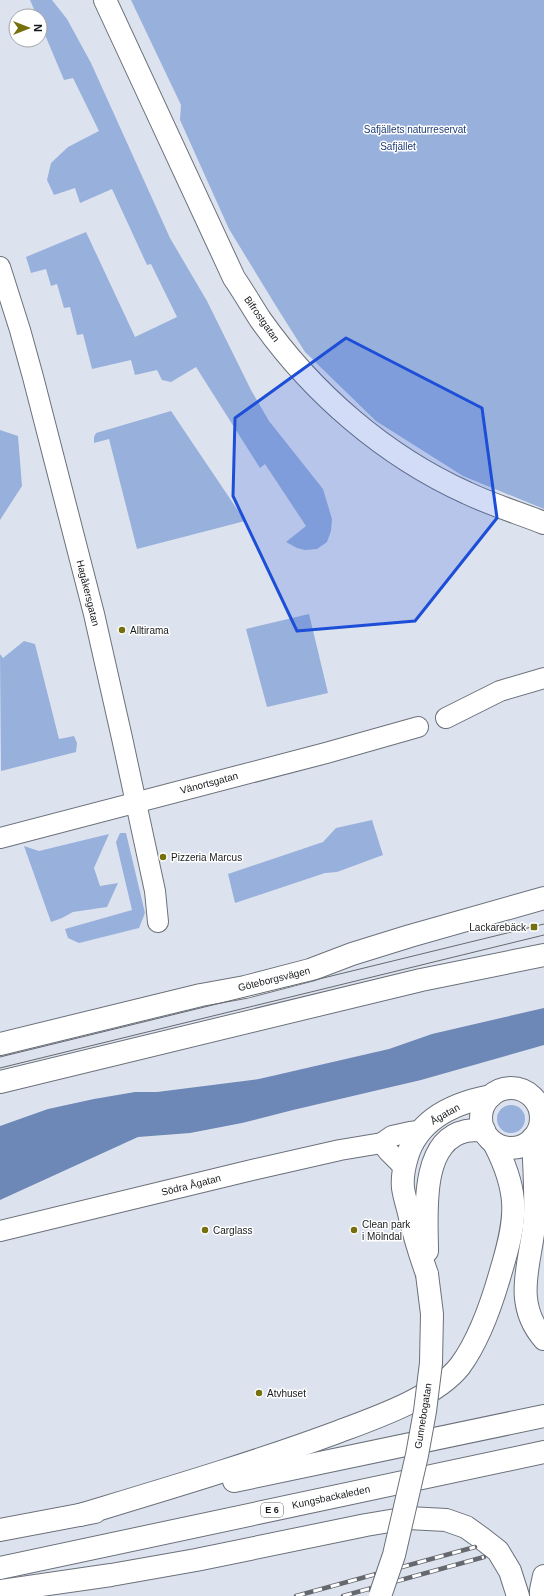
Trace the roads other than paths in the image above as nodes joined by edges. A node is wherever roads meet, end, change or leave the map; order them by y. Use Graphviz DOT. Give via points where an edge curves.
graph roads {
  1 [pos="105,0"];
  2 [pos="0,267"];
  3 [pos="544,523"];
  4 [pos="544,678"];
  5 [pos="446,718"];
  6 [pos="418,727"];
  7 [pos="136,803"];
  8 [pos="0,838"];
  9 [pos="544,898"];
  10 [pos="158,922"];
  11 [pos="544,955"];
  12 [pos="0,1044"];
  13 [pos="0,1082"];
  14 [pos="491,1096"];
  15 [pos="541,1104"];
  16 [pos="419,1131"];
  17 [pos="489,1136"];
  18 [pos="534,1138"];
  19 [pos="382,1142"];
  20 [pos="404,1167"];
  21 [pos="0,1231"];
  22 [pos="421,1239"];
  23 [pos="544,1339"];
  24 [pos="544,1416"];
  25 [pos="544,1452"];
  26 [pos="80,1515"];
  27 [pos="0,1530"];
  28 [pos="394,1555"];
  29 [pos="0,1568"];
  30 [pos="544,1576"];
  31 [pos="0,1591"];
  32 [pos="380,1596"];
  33 [pos="394,1596"];
  34 [pos="518,1596"];
  35 [pos="541,1596"];
  1 -- 3 [label="main road, Bifrostgatan" via="234,278 283,348 332,401 381,444 408,462 468,494"];
  2 -- 7 [label="street, Hagåkersgatan" via="33,377 94,614"];
  4 -- 5 [label="street" via="500,691"];
  6 -- 7 [label="street, Vänortsgatan"];
  7 -- 8 [label="street, Vänortsgatan"];
  7 -- 10 [label="street, Hagåkersgatan" via="155,891"];
  9 -- 12 [label="main road, Göteborgsvägen" via="410,936 310,970"];
  11 -- 13 [label="main road" via="422,980"];
  14 -- 15 [label="main road, Ågatan" via="498,1091 518,1089"];
  14 -- 16 [label="main road, Ågatan" via="470,1100 447,1110 430,1120"];
  14 -- 17 [label="main road" via="485,1103 481,1122"];
  15 -- 18 [label="main road, Ågatan" via="540,1122"];
  16 -- 19 [label="street, Södra Ågatan" via="392,1136"];
  16 -- 20 [label="main road, Ågatan"];
  17 -- 18 [label="main road" via="502,1147 514,1148"];
  17 -- 22 [label="main road, Gunnebogatan" via="464,1131 449,1139 437,1153 430,1172"];
  17 -- 26 [label="main road" via="503,1161 512,1186 514,1207 509,1244 490,1307 477,1338 459,1366 443,1383 405,1405 288,1450"];
  18 -- 23 [label="main road, Ågatan" via="535,1216 525,1278 525,1299 536,1329"];
  19 -- 20 [label="street"];
  19 -- 21 [label="street, Södra Ågatan" via="252,1170"];
  20 -- 22 [label="main road, Ågatan" via="403,1188"];
  22 -- 28 [label="main road, Gunnebogatan, bridge" via="432,1314 431,1363 417,1455"];
  24 -- 26 [label="main road"];
  25 -- 29 [label="main road, Kungsbackaleden / E 6"];
  26 -- 27 [label="main road"];
  28 -- 32 [label="main road, Gunnebogatan, bridge"];
  28 -- 33 [label="main road, Gunnebogatan"];
  30 -- 35 [label="main road"];
  31 -- 34 [label="main road" via="196,1560 408,1518 446,1520 466,1527 498,1551 510,1571"];
}
